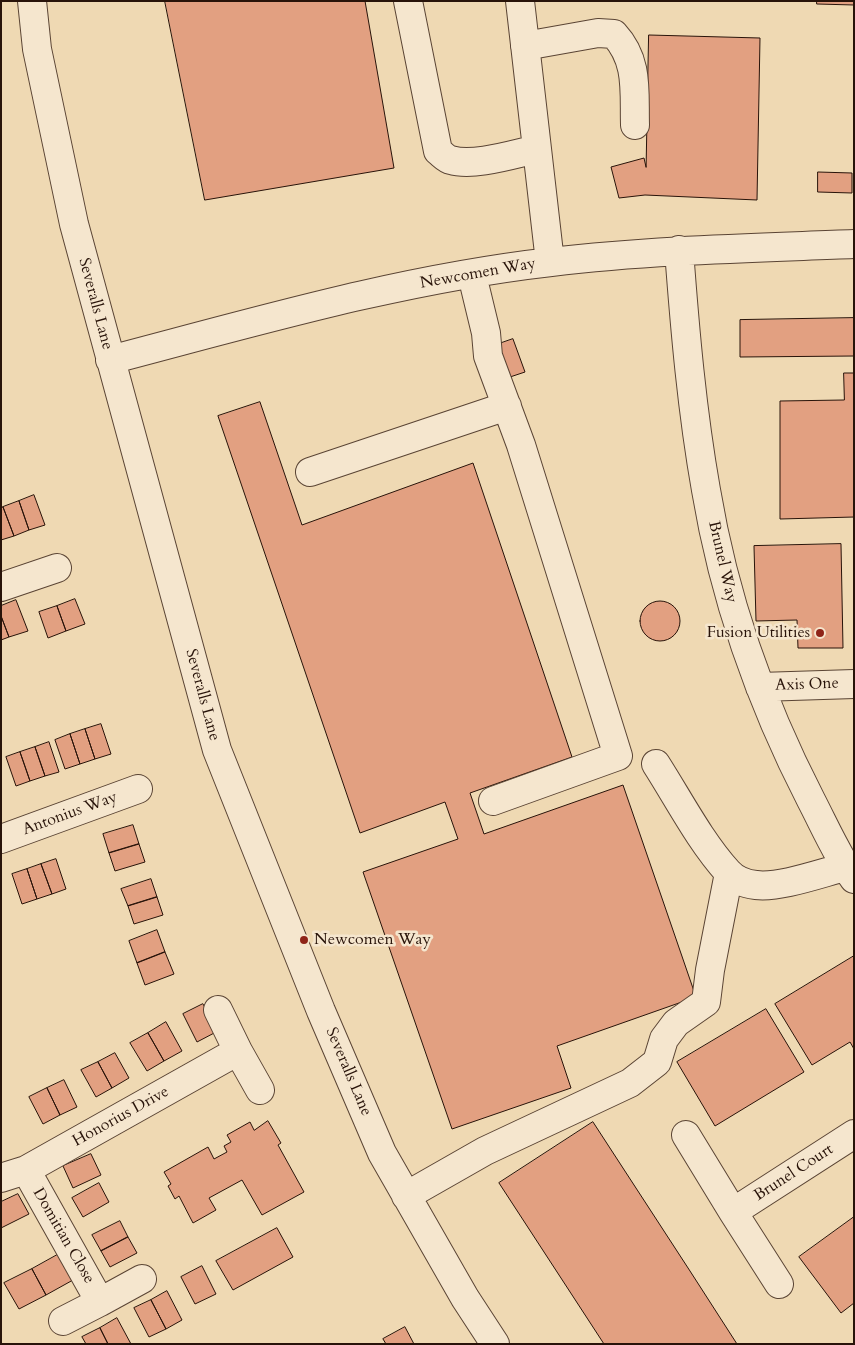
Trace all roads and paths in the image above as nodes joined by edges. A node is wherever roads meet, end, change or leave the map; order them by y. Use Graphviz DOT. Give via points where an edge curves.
graph roads {
  1 [pos="32,1"];
  2 [pos="408,1"];
  3 [pos="520,1"];
  4 [pos="525,46"];
  5 [pos="635,125"];
  6 [pos="537,149"];
  7 [pos="854,244"];
  8 [pos="679,250"];
  9 [pos="550,262"];
  10 [pos="472,275"];
  11 [pos="110,360"];
  12 [pos="507,406"];
  13 [pos="310,472"];
  14 [pos="57,568"];
  15 [pos="1,587"];
  16 [pos="854,684"];
  17 [pos="760,687"];
  18 [pos="656,764"];
  19 [pos="138,789"];
  20 [pos="493,801"];
  21 [pos="1,838"];
  22 [pos="729,873"];
  23 [pos="850,873"];
  24 [pos="218,1010"];
  25 [pos="238,1051"];
  26 [pos="260,1090"];
  27 [pos="854,1134"];
  28 [pos="686,1135"];
  29 [pos="13,1174"];
  30 [pos="406,1196"];
  31 [pos="733,1212"];
  32 [pos="142,1279"];
  33 [pos="779,1284"];
  34 [pos="100,1302"];
  35 [pos="63,1321"];
  36 [pos="495,1344"];
  1 -- 11 [label="street, Severalls Lane" via="37,50 74,224"];
  2 -- 6 [label="street" via="438,151 450,160 461,161"];
  3 -- 4 [label="street"];
  4 -- 5 [label="street" via="598,33 614,34 626,46 633,69"];
  4 -- 6 [label="street"];
  6 -- 9 [label="street"];
  7 -- 8 [label="street, Newcomen Way"];
  8 -- 9 [label="street, Newcomen Way"];
  8 -- 17 [label="street, Brunel Way" via="695,421 706,492 735,616"];
  9 -- 10 [label="street, Newcomen Way"];
  10 -- 11 [label="street, Newcomen Way" via="272,318"];
  10 -- 12 [label="street" via="488,356"];
  11 -- 30 [label="street, Severalls Lane" via="217,750 321,1011 382,1153"];
  12 -- 13 [label="street"];
  12 -- 20 [label="street" via="618,756"];
  14 -- 15 [label="street"];
  16 -- 17 [label="street, Axis One"];
  17 -- 23 [label="street, Brunel Way" via="787,753"];
  18 -- 22 [label="street"];
  19 -- 21 [label="street, Antonius Way"];
  22 -- 23 [label="street" via="743,883 757,886"];
  22 -- 30 [label="street" via="706,1002 676,1023 664,1039 657,1062 630,1083 485,1151"];
  24 -- 25 [label="street"];
  25 -- 26 [label="street"];
  25 -- 29 [label="street, Honorius Drive"];
  27 -- 31 [label="street, Brunel Court"];
  28 -- 31 [label="street"];
  29 -- 34 [label="street, Domitian Close"];
  30 -- 36 [label="street, Severalls Lane"];
  31 -- 33 [label="street"];
  32 -- 34 [label="street, Domitian Close"];
  34 -- 35 [label="street, Domitian Close"];
}
